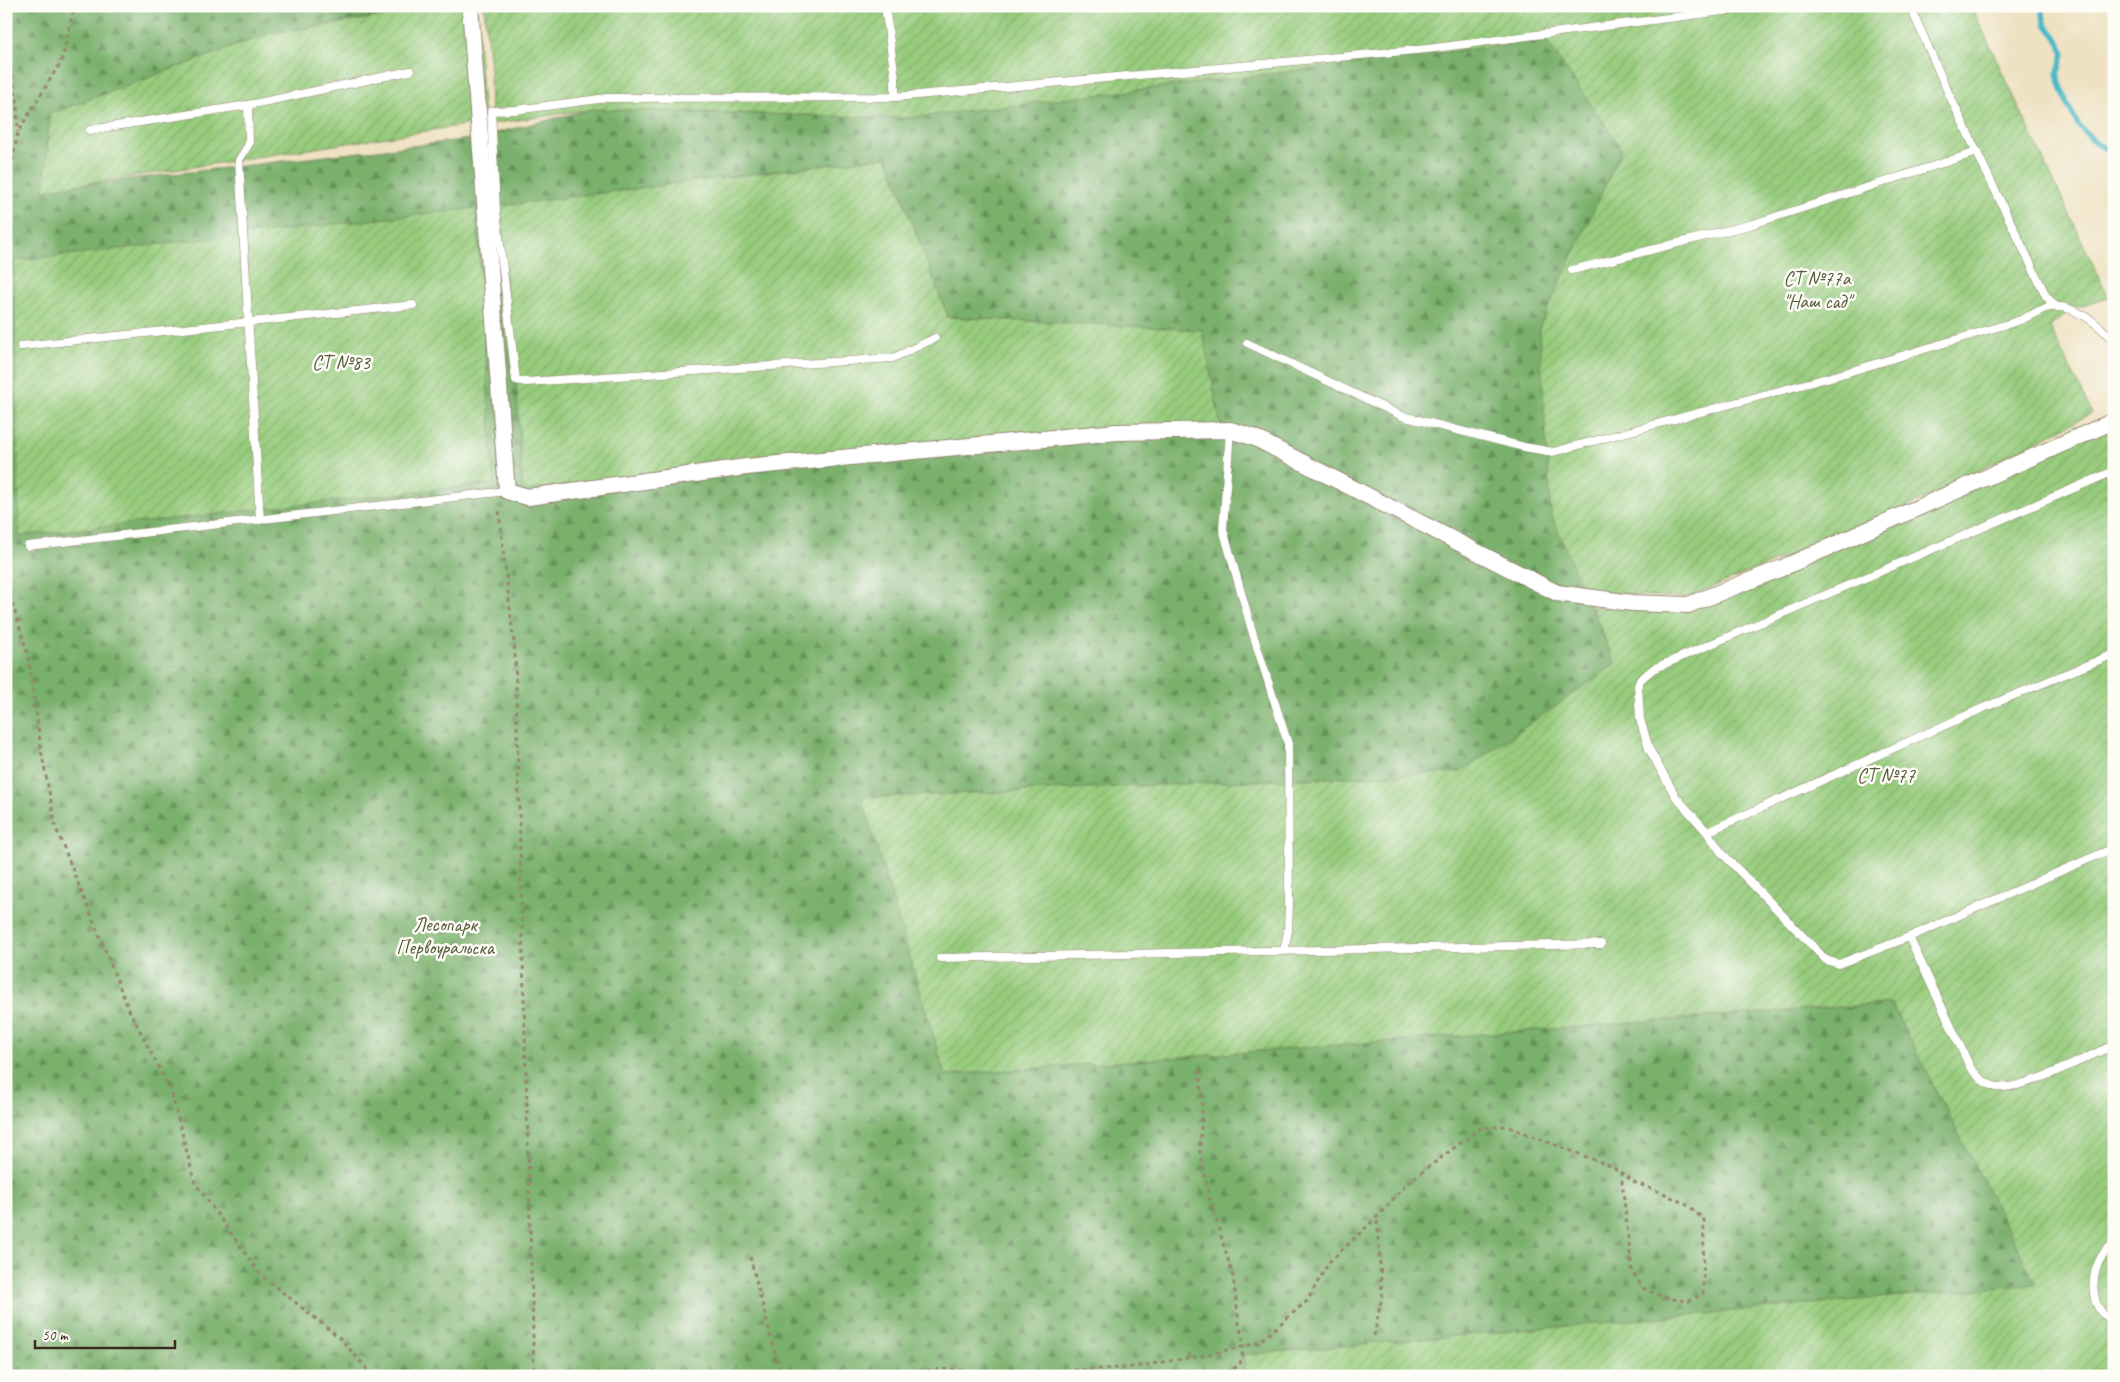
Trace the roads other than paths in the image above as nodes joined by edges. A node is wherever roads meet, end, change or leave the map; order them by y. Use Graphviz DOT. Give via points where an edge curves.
graph roads {
  1 [pos="470,6"];
  2 [pos="885,6"];
  3 [pos="1762,6"];
  4 [pos="1910,6"];
  5 [pos="410,71"];
  6 [pos="895,98"];
  7 [pos="248,105"];
  8 [pos="90,130"];
  9 [pos="1977,152"];
  10 [pos="1572,270"];
  11 [pos="413,305"];
  12 [pos="2056,307"];
  13 [pos="248,323"];
  14 [pos="935,338"];
  15 [pos="2114,342"];
  16 [pos="1247,343"];
  17 [pos="21,346"];
  18 [pos="2114,421"];
  19 [pos="1230,430"];
  20 [pos="2114,471"];
  21 [pos="507,491"];
  22 [pos="260,520"];
  23 [pos="28,546"];
  24 [pos="2114,654"];
  25 [pos="1707,832"];
  26 [pos="2114,848"];
  27 [pos="1909,937"];
  28 [pos="1600,944"];
  29 [pos="1284,951"];
  30 [pos="940,958"];
  31 [pos="2114,1045"];
  32 [pos="2114,1244"];
  33 [pos="2114,1320"];
  1 -- 21 [label="street"];
  2 -- 6 [label="lane"];
  3 -- 6 [label="lane" via="1427,49"];
  4 -- 9 [label="lane"];
  5 -- 7 [label="lane"];
  6 -- 14 [label="lane" via="607,98 491,110 496,210 516,380 526,382 894,358"];
  7 -- 8 [label="lane"];
  7 -- 13 [label="lane" via="249,144 239,160"];
  9 -- 10 [label="lane" via="1753,224"];
  9 -- 12 [label="lane" via="2046,296"];
  11 -- 13 [label="lane"];
  12 -- 15 [label="lane" via="2078,313 2105,330"];
  12 -- 16 [label="lane" via="1838,375 1553,452 1402,416"];
  13 -- 17 [label="lane"];
  13 -- 22 [label="lane"];
  18 -- 19 [label="street" via="1782,568 1688,605 1669,606 1557,593 1253,437"];
  19 -- 21 [label="street" via="1117,432 746,467 528,497"];
  19 -- 29 [label="lane" via="1223,529 1288,744 1289,904"];
  20 -- 25 [label="lane" via="1653,669 1640,680 1640,719 1650,748 1676,797"];
  21 -- 22 [label="lane"];
  22 -- 23 [label="lane"];
  24 -- 25 [label="lane" via="1983,708"];
  25 -- 27 [label="lane" via="1721,852 1826,960 1839,964"];
  26 -- 27 [label="lane"];
  27 -- 31 [label="lane" via="1970,1067 1980,1080 1996,1086 2016,1086"];
  28 -- 29 [label="lane"];
  29 -- 30 [label="lane"];
  32 -- 33 [label="lane" via="2102,1253 2096,1266 2094,1290 2104,1314"];
}
